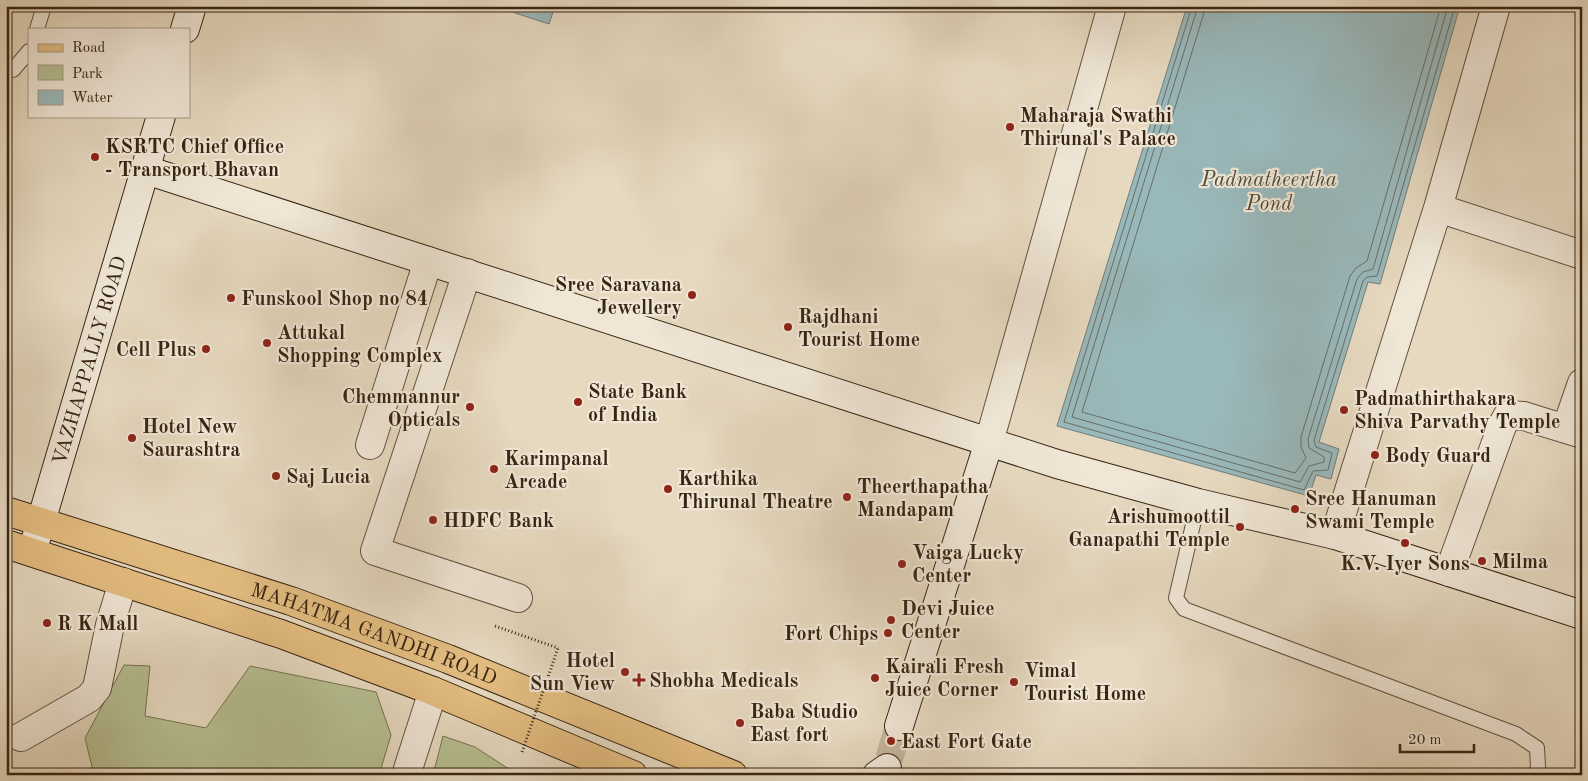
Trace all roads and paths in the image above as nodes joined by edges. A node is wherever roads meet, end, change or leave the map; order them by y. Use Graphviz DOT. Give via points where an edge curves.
graph roads {
  1 [pos="44,6"];
  2 [pos="192,6"];
  3 [pos="1112,6"];
  4 [pos="1496,6"];
  5 [pos="36,28"];
  6 [pos="185,28"];
  7 [pos="28,52"];
  8 [pos="6,70"];
  9 [pos="160,118"];
  10 [pos="146,170"];
  11 [pos="1438,208"];
  12 [pos="1582,255"];
  13 [pos="428,261"];
  14 [pos="467,273"];
  15 [pos="1582,383"];
  16 [pos="1574,431"];
  17 [pos="989,442"];
  18 [pos="370,445"];
  19 [pos="1198,503"];
  20 [pos="6,510"];
  21 [pos="41,521"];
  22 [pos="1335,535"];
  23 [pos="6,544"];
  24 [pos="32,552"];
  25 [pos="1449,572"];
  26 [pos="123,582"];
  27 [pos="518,598"];
  28 [pos="1582,615"];
  29 [pos="495,626"];
  30 [pos="433,691"];
  31 [pos="899,726"];
  32 [pos="21,737"];
  33 [pos="522,752"];
  34 [pos="698,768"];
  35 [pos="406,775"];
  36 [pos="633,775"];
  37 [pos="733,775"];
  38 [pos="1535,775"];
  1 -- 5 [label="lane"];
  2 -- 6 [label="street"];
  3 -- 17 [label="street"];
  4 -- 11 [label="street"];
  7 -- 8 [label="lane" via="13,70"];
  9 -- 10 [label="street, VAZHAPPALLY ROAD"];
  10 -- 13 [label="street"];
  10 -- 21 [label="street, VAZHAPPALLY ROAD"];
  11 -- 12 [label="street"];
  11 -- 22 [label="street"];
  13 -- 14 [label="street"];
  13 -- 18 [label="street"];
  14 -- 17 [label="street"];
  14 -- 27 [label="street" via="375,551"];
  15 -- 16 [label="street"];
  16 -- 25 [label="street" via="1524,416 1508,415"];
  17 -- 19 [label="street"];
  17 -- 31 [label="street"];
  19 -- 22 [label="street"];
  19 -- 38 [label="lane" via="1176,598 1184,609 1516,734 1537,748"];
  20 -- 21 [label="main road, MAHATMA GANDHI ROAD"];
  21 -- 24 [label="street, VAZHAPPALLY ROAD"];
  21 -- 34 [label="main road, MAHATMA GANDHI ROAD" via="291,601 448,660"];
  22 -- 25 [label="street"];
  23 -- 24 [label="main road, MAHATMA GANDHI ROAD"];
  24 -- 26 [label="main road, MAHATMA GANDHI ROAD"];
  25 -- 28 [label="street"];
  26 -- 30 [label="main road, MAHATMA GANDHI ROAD" via="281,634"];
  26 -- 32 [label="street" via="110,625 98,688 89,698"];
  29 -- 33 [label="path, bridge" via="558,648"];
  30 -- 35 [label="street"];
  30 -- 36 [label="main road, MAHATMA GANDHI ROAD"];
  34 -- 37 [label="main road, MAHATMA GANDHI ROAD"];
}
